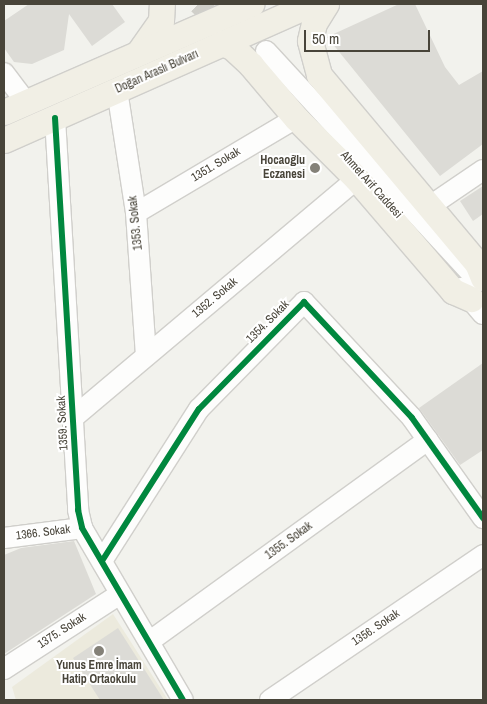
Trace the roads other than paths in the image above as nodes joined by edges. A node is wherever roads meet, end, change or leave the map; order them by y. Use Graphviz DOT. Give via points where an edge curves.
graph roads {
  1 [pos="162,4"];
  2 [pos="251,4"];
  3 [pos="311,4"];
  4 [pos="326,4"];
  5 [pos="221,43"];
  6 [pos="137,54"];
  7 [pos="262,54"];
  8 [pos="4,73"];
  9 [pos="117,90"];
  10 [pos="15,108"];
  11 [pos="55,118"];
  12 [pos="296,118"];
  13 [pos="4,140"];
  14 [pos="483,170"];
  15 [pos="357,179"];
  16 [pos="430,206"];
  17 [pos="136,213"];
  18 [pos="483,278"];
  19 [pos="479,299"];
  20 [pos="146,356"];
  21 [pos="74,417"];
  22 [pos="428,440"];
  23 [pos="483,518"];
  24 [pos="82,528"];
  25 [pos="4,538"];
  26 [pos="483,555"];
  27 [pos="102,561"];
  28 [pos="120,594"];
  29 [pos="150,641"];
  30 [pos="4,669"];
  31 [pos="183,700"];
  32 [pos="270,700"];
  1 -- 6 [label="main road" via="161,22"];
  2 -- 6 [label="main road, Doğan Araslı Bulvarı"];
  3 -- 5 [label="main road, Doğan Araslı Bulvarı"];
  4 -- 16 [label="main road" via="314,23 310,41 319,76"];
  5 -- 9 [label="main road, Doğan Araslı Bulvarı"];
  5 -- 12 [label="main road" via="232,47 251,65"];
  6 -- 10 [label="main road, Doğan Araslı Bulvarı"];
  7 -- 19 [label="street, Ahmet Arif Caddesi"];
  8 -- 10 [label="street"];
  9 -- 11 [label="main road, Doğan Araslı Bulvarı"];
  9 -- 17 [label="street, 1353. Sokak"];
  11 -- 13 [label="main road, Doğan Araslı Bulvarı"];
  11 -- 21 [label="street, 1359. Sokak"];
  12 -- 15 [label="main road"];
  12 -- 17 [label="street, 1351. Sokak"];
  14 -- 16 [label="street"];
  15 -- 19 [label="main road" via="453,291"];
  15 -- 20 [label="street, 1352. Sokak"];
  16 -- 18 [label="main road" via="477,263"];
  17 -- 20 [label="street, 1353. Sokak"];
  20 -- 21 [label="street, 1352. Sokak"];
  21 -- 24 [label="street, 1359. Sokak"];
  22 -- 23 [label="street, 1354. Sokak"];
  22 -- 27 [label="street, 1354. Sokak" via="412,418 304,302 199,410"];
  22 -- 29 [label="street, 1355. Sokak"];
  24 -- 25 [label="street, 1366. Sokak"];
  24 -- 27 [label="street, 1359. Sokak"];
  26 -- 32 [label="street, 1356. Sokak"];
  27 -- 28 [label="street, 1359. Sokak"];
  28 -- 29 [label="street, 1359. Sokak"];
  28 -- 30 [label="street, 1375. Sokak"];
  29 -- 31 [label="street, 1359. Sokak"];
}
